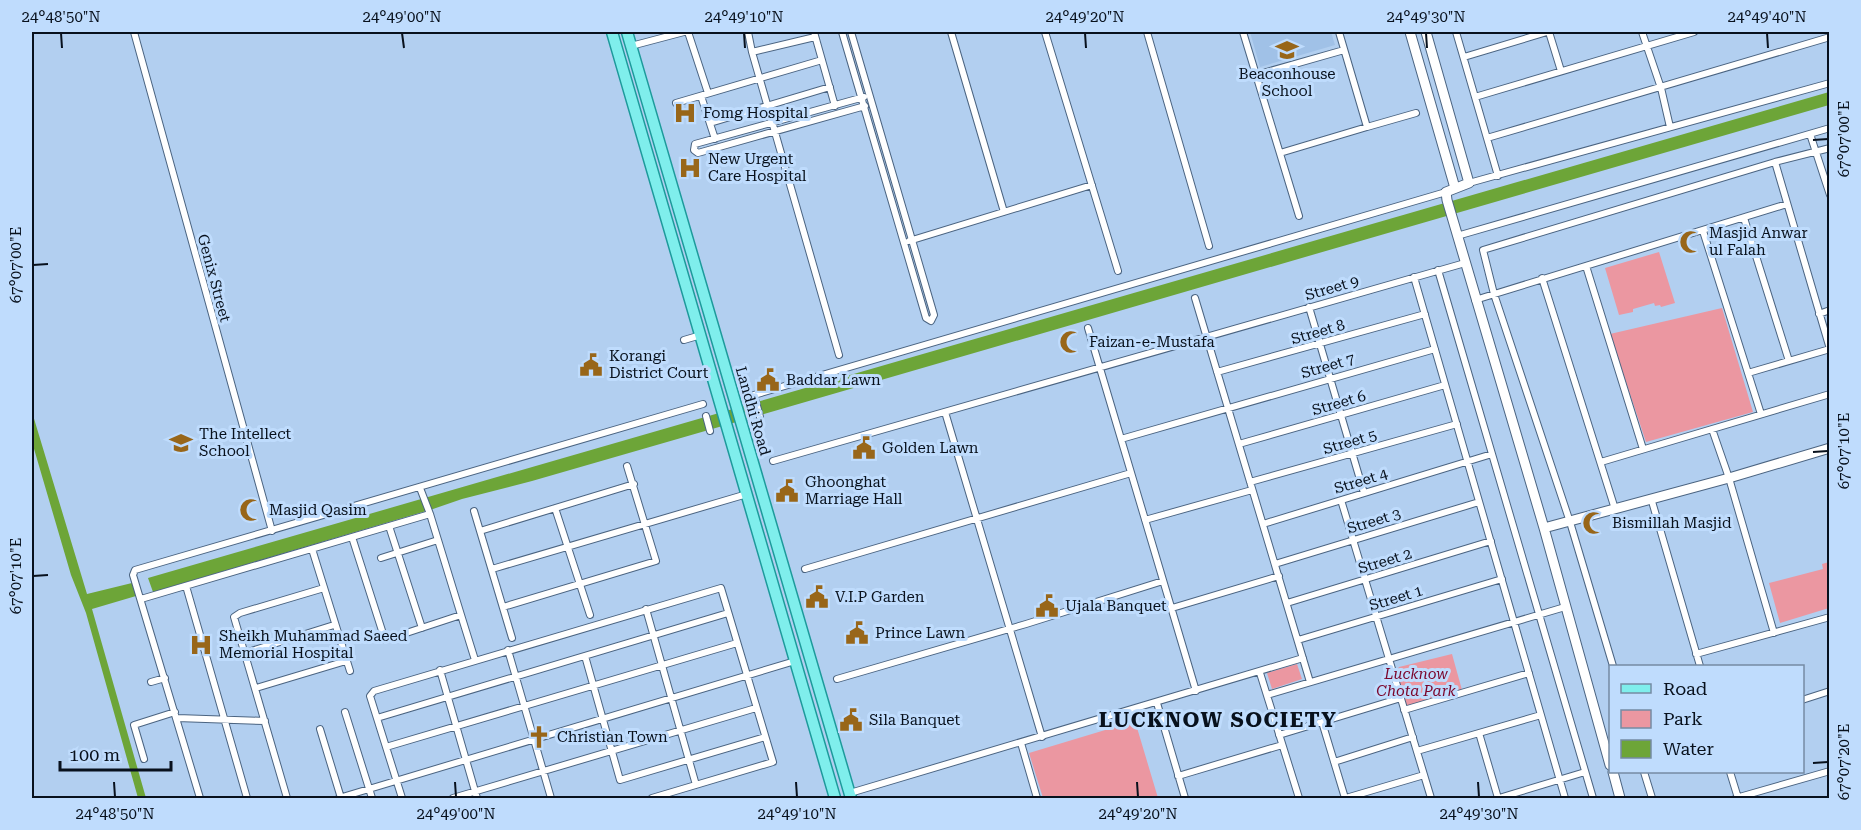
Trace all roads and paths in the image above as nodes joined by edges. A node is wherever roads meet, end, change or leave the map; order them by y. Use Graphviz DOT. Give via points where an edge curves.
graph roads {
  1 [pos="134,32"];
  2 [pos="612,32"];
  3 [pos="627,32"];
  4 [pos="686,32"];
  5 [pos="748,32"];
  6 [pos="842,32"];
  7 [pos="851,32"];
  8 [pos="951,32"];
  9 [pos="1045,32"];
  10 [pos="1147,32"];
  11 [pos="1243,32"];
  12 [pos="1339,32"];
  13 [pos="1410,32"];
  14 [pos="1426,32"];
  15 [pos="1456,32"];
  16 [pos="1548,32"];
  17 [pos="1642,32"];
  18 [pos="1694,32"];
  19 [pos="815,34"];
  20 [pos="1830,38"];
  21 [pos="1648,45"];
  22 [pos="631,46"];
  23 [pos="1344,50"];
  24 [pos="752,52"];
  25 [pos="1464,57"];
  26 [pos="822,60"];
  27 [pos="1561,71"];
  28 [pos="1256,75"];
  29 [pos="760,78"];
  30 [pos="1830,83"];
  31 [pos="830,87"];
  32 [pos="1661,88"];
  33 [pos="704,94"];
  34 [pos="869,96"];
  35 [pos="1475,96"];
  36 [pos="861,98"];
  37 [pos="676,103"];
  38 [pos="872,104"];
  39 [pos="768,105"];
  40 [pos="835,105"];
  41 [pos="863,106"];
  42 [pos="1416,113"];
  43 [pos="710,123"];
  44 [pos="772,123"];
  45 [pos="1367,127"];
  46 [pos="1670,127"];
  47 [pos="1830,128"];
  48 [pos="775,131"];
  49 [pos="1810,134"];
  50 [pos="1487,138"];
  51 [pos="715,139"];
  52 [pos="1830,148"];
  53 [pos="1816,152"];
  54 [pos="1280,153"];
  55 [pos="1775,162"];
  56 [pos="1498,176"];
  57 [pos="1469,183"];
  58 [pos="1092,186"];
  59 [pos="1455,188"];
  60 [pos="1830,195"];
  61 [pos="1446,196"];
  62 [pos="1787,204"];
  63 [pos="1004,212"];
  64 [pos="1299,216"];
  65 [pos="1744,218"];
  66 [pos="1703,231"];
  67 [pos="1457,236"];
  68 [pos="912,240"];
  69 [pos="904,243"];
  70 [pos="1209,246"];
  71 [pos="1465,263"];
  72 [pos="1586,266"];
  73 [pos="1438,270"];
  74 [pos="1118,271"];
  75 [pos="1414,277"];
  76 [pos="1542,278"];
  77 [pos="1494,294"];
  78 [pos="1195,298"];
  79 [pos="1475,300"];
  80 [pos="1309,307"];
  81 [pos="1830,310"];
  82 [pos="1425,314"];
  83 [pos="1819,314"];
  84 [pos="1088,328"];
  85 [pos="700,334"];
  86 [pos="1206,337"];
  87 [pos="684,340"];
  88 [pos="1320,344"];
  89 [pos="1435,349"];
  90 [pos="1830,349"];
  91 [pos="839,355"];
  92 [pos="1789,361"];
  93 [pos="1100,367"];
  94 [pos="1217,372"];
  95 [pos="1748,373"];
  96 [pos="1330,378"];
  97 [pos="1445,385"];
  98 [pos="1830,394"];
  99 [pos="703,404"];
  100 [pos="1227,407"];
  101 [pos="945,412"];
  102 [pos="1761,414"];
  103 [pos="1341,415"];
  104 [pos="706,416"];
  105 [pos="760,417"];
  106 [pos="1457,424"];
  107 [pos="1712,429"];
  108 [pos="710,431"];
  109 [pos="1121,439"];
  110 [pos="1239,444"];
  111 [pos="1830,448"];
  112 [pos="1643,449"];
  113 [pos="1352,453"];
  114 [pos="1492,454"];
  115 [pos="773,461"];
  116 [pos="1467,461"];
  117 [pos="1601,462"];
  118 [pos="627,466"];
  119 [pos="1131,473"];
  120 [pos="1729,478"];
  121 [pos="634,484"];
  122 [pos="1251,486"];
  123 [pos="420,488"];
  124 [pos="1364,493"];
  125 [pos="747,494"];
  126 [pos="1651,498"];
  127 [pos="1341,500"];
  128 [pos="1479,502"];
  129 [pos="555,508"];
  130 [pos="1615,509"];
  131 [pos="474,511"];
  132 [pos="429,513"];
  133 [pos="977,518"];
  134 [pos="1145,520"];
  135 [pos="1570,522"];
  136 [pos="646,524"];
  137 [pos="1263,524"];
  138 [pos="389,526"];
  139 [pos="1544,528"];
  140 [pos="272,531"];
  141 [pos="480,531"];
  142 [pos="352,537"];
  143 [pos="438,540"];
  144 [pos="1353,540"];
  145 [pos="1491,541"];
  146 [pos="568,547"];
  147 [pos="312,549"];
  148 [pos="398,552"];
  149 [pos="381,558"];
  150 [pos="1275,564"];
  151 [pos="492,569"];
  152 [pos="805,569"];
  153 [pos="1278,576"];
  154 [pos="1365,579"];
  155 [pos="1502,579"];
  156 [pos="1163,581"];
  157 [pos="580,585"];
  158 [pos="186,586"];
  159 [pos="324,588"];
  160 [pos="141,598"];
  161 [pos="1287,603"];
  162 [pos="503,607"];
  163 [pos="1565,607"];
  164 [pos="1172,608"];
  165 [pos="646,609"];
  166 [pos="728,613"];
  167 [pos="1539,614"];
  168 [pos="461,615"];
  169 [pos="590,615"];
  170 [pos="1376,617"];
  171 [pos="1830,617"];
  172 [pos="1514,622"];
  173 [pos="334,625"];
  174 [pos="422,628"];
  175 [pos="1010,629"];
  176 [pos="1774,633"];
  177 [pos="654,636"];
  178 [pos="512,638"];
  179 [pos="1298,640"];
  180 [pos="737,643"];
  181 [pos="508,650"];
  182 [pos="245,653"];
  183 [pos="1696,654"];
  184 [pos="585,656"];
  185 [pos="1303,658"];
  186 [pos="1389,658"];
  187 [pos="475,660"];
  188 [pos="346,662"];
  189 [pos="795,662"];
  190 [pos="662,665"];
  191 [pos="1613,665"];
  192 [pos="1700,665"];
  193 [pos="440,670"];
  194 [pos="350,671"];
  195 [pos="1260,673"];
  196 [pos="1529,673"];
  197 [pos="516,675"];
  198 [pos="747,676"];
  199 [pos="165,678"];
  200 [pos="837,679"];
  201 [pos="1310,681"];
  202 [pos="151,682"];
  203 [pos="593,685"];
  204 [pos="256,688"];
  205 [pos="1196,691"];
  206 [pos="1830,691"];
  207 [pos="1267,695"];
  208 [pos="448,696"];
  209 [pos="1401,698"];
  210 [pos="672,699"];
  211 [pos="1804,699"];
  212 [pos="1156,703"];
  213 [pos="524,705"];
  214 [pos="756,708"];
  215 [pos="1404,710"];
  216 [pos="345,712"];
  217 [pos="176,715"];
  218 [pos="1541,715"];
  219 [pos="377,718"];
  220 [pos="223,719"];
  221 [pos="603,719"];
  222 [pos="265,721"];
  223 [pos="1322,722"];
  224 [pos="456,725"];
  225 [pos="320,729"];
  226 [pos="681,730"];
  227 [pos="1479,733"];
  228 [pos="1279,735"];
  229 [pos="765,737"];
  230 [pos="1042,737"];
  231 [pos="1413,737"];
  232 [pos="534,740"];
  233 [pos="1021,743"];
  234 [pos="1282,745"];
  235 [pos="386,747"];
  236 [pos="612,751"];
  237 [pos="1417,751"];
  238 [pos="1609,758"];
  239 [pos="144,759"];
  240 [pos="466,760"];
  241 [pos="689,760"];
  242 [pos="1334,762"];
  243 [pos="544,771"];
  244 [pos="1830,771"];
  245 [pos="1585,772"];
  246 [pos="1613,773"];
  247 [pos="1645,773"];
  248 [pos="1731,773"];
  249 [pos="1424,775"];
  250 [pos="1178,777"];
  251 [pos="1560,780"];
  252 [pos="397,781"];
  253 [pos="696,785"];
  254 [pos="369,790"];
  255 [pos="476,795"];
  256 [pos="850,796"];
  257 [pos="200,798"];
  258 [pos="247,798"];
  259 [pos="287,798"];
  260 [pos="340,798"];
  261 [pos="372,798"];
  262 [pos="402,798"];
  263 [pos="453,798"];
  264 [pos="552,798"];
  265 [pos="651,798"];
  266 [pos="835,798"];
  267 [pos="1038,798"];
  268 [pos="1184,798"];
  269 [pos="1299,798"];
  270 [pos="1345,798"];
  271 [pos="1431,798"];
  272 [pos="1499,798"];
  273 [pos="1565,798"];
  274 [pos="1593,798"];
  275 [pos="1620,798"];
  276 [pos="1652,798"];
  277 [pos="1737,798"];
  1 -- 140 [label="street, Genix Street"];
  2 -- 85 [label="main road, Landhi Road"];
  3 -- 22 [label="main road, Landhi Road"];
  4 -- 22 [label="street"];
  4 -- 33 [label="street"];
  5 -- 24 [label="street"];
  6 -- 36 [label="street"];
  7 -- 34 [label="street"];
  8 -- 63 [label="street"];
  9 -- 58 [label="street"];
  10 -- 70 [label="street"];
  11 -- 28 [label="street"];
  12 -- 23 [label="street"];
  13 -- 59 [label="street"];
  14 -- 57 [label="street"];
  15 -- 25 [label="street"];
  16 -- 25 [label="street"];
  16 -- 27 [label="street"];
  17 -- 21 [label="street"];
  18 -- 21 [label="street"];
  19 -- 24 [label="street"];
  19 -- 26 [label="street"];
  20 -- 32 [label="street"];
  21 -- 27 [label="street"];
  21 -- 32 [label="street"];
  22 -- 256 [label="main road, Landhi Road"];
  23 -- 28 [label="street"];
  23 -- 45 [label="street"];
  24 -- 29 [label="street"];
  25 -- 35 [label="street"];
  26 -- 29 [label="street"];
  26 -- 31 [label="street"];
  27 -- 35 [label="street"];
  28 -- 54 [label="street"];
  29 -- 33 [label="street"];
  29 -- 39 [label="street"];
  30 -- 46 [label="street"];
  31 -- 39 [label="street"];
  31 -- 40 [label="street"];
  32 -- 46 [label="street"];
  32 -- 50 [label="street"];
  33 -- 37 [label="street"];
  33 -- 43 [label="street"];
  34 -- 36 [label="street"];
  34 -- 38 [label="street"];
  35 -- 50 [label="street"];
  36 -- 40 [label="street"];
  36 -- 41 [label="street"];
  38 -- 41 [label="street"];
  38 -- 68 [label="street"];
  39 -- 43 [label="street"];
  39 -- 44 [label="street"];
  40 -- 44 [label="street"];
  41 -- 48 [label="street"];
  41 -- 69 [label="street"];
  42 -- 45 [label="street"];
  43 -- 51 [label="street"];
  44 -- 48 [label="street"];
  44 -- 51 [label="street"];
  45 -- 54 [label="street"];
  46 -- 56 [label="street"];
  47 -- 49 [label="street"];
  48 -- 51 [label="street" via="695,152 695,144"];
  48 -- 91 [label="street"];
  49 -- 53 [label="street"];
  49 -- 67 [label="street"];
  50 -- 56 [label="street"];
  52 -- 53 [label="street"];
  53 -- 55 [label="street"];
  53 -- 60 [label="street"];
  54 -- 64 [label="street"];
  55 -- 62 [label="street"];
  55 -- 77 [label="street" via="1483,250"];
  56 -- 57 [label="street"];
  57 -- 59 [label="street"];
  58 -- 63 [label="street"];
  58 -- 74 [label="street"];
  59 -- 61 [label="street"];
  61 -- 67 [label="street"];
  61 -- 105 [label="street" via="755,398"];
  62 -- 65 [label="street"];
  62 -- 83 [label="street"];
  63 -- 68 [label="street"];
  65 -- 66 [label="street"];
  65 -- 92 [label="street"];
  66 -- 72 [label="street"];
  66 -- 95 [label="street"];
  67 -- 71 [label="street"];
  68 -- 69 [label="street"];
  68 -- 69 [label="street" via="934,315 931,321 926,318"];
  71 -- 73 [label="street, Street 9"];
  71 -- 79 [label="street"];
  72 -- 76 [label="street"];
  72 -- 112 [label="street"];
  73 -- 75 [label="street, Street 9"];
  73 -- 114 [label="street"];
  75 -- 80 [label="street, Street 9"];
  75 -- 82 [label="street"];
  76 -- 77 [label="street"];
  76 -- 117 [label="street"];
  77 -- 79 [label="street"];
  77 -- 135 [label="street"];
  78 -- 86 [label="street"];
  79 -- 139 [label="street"];
  80 -- 86 [label="street, Street 9"];
  80 -- 88 [label="street"];
  81 -- 83 [label="street"];
  82 -- 88 [label="street, Street 8"];
  82 -- 89 [label="street"];
  83 -- 90 [label="street"];
  84 -- 93 [label="street"];
  85 -- 87 [label="street"];
  85 -- 125 [label="main road, Landhi Road"];
  86 -- 93 [label="street, Street 9"];
  86 -- 94 [label="street"];
  88 -- 94 [label="street, Street 8"];
  88 -- 96 [label="street"];
  89 -- 96 [label="street, Street 7"];
  89 -- 97 [label="street"];
  90 -- 92 [label="street"];
  92 -- 95 [label="street"];
  93 -- 101 [label="street, Street 9"];
  93 -- 109 [label="street"];
  94 -- 100 [label="street"];
  95 -- 102 [label="street"];
  96 -- 100 [label="street, Street 7"];
  96 -- 103 [label="street"];
  97 -- 103 [label="street, Street 6"];
  97 -- 106 [label="street"];
  98 -- 102 [label="street"];
  99 -- 123 [label="street"];
  100 -- 109 [label="street, Street 7"];
  100 -- 110 [label="street"];
  101 -- 115 [label="street, Street 9"];
  101 -- 133 [label="street"];
  102 -- 107 [label="street"];
  103 -- 110 [label="street, Street 6"];
  103 -- 113 [label="street"];
  104 -- 108 [label="street"];
  106 -- 113 [label="street, Street 5"];
  106 -- 116 [label="street"];
  107 -- 112 [label="street"];
  107 -- 120 [label="street"];
  109 -- 119 [label="street"];
  110 -- 122 [label="street"];
  111 -- 120 [label="street"];
  112 -- 117 [label="street"];
  113 -- 122 [label="street, Street 5"];
  113 -- 124 [label="street"];
  114 -- 116 [label="street, Street 4"];
  114 -- 167 [label="street"];
  116 -- 124 [label="street, Street 4"];
  116 -- 128 [label="street"];
  117 -- 130 [label="street"];
  118 -- 121 [label="street"];
  119 -- 133 [label="street"];
  119 -- 134 [label="street"];
  120 -- 126 [label="street"];
  120 -- 176 [label="street"];
  121 -- 129 [label="street"];
  121 -- 136 [label="street"];
  122 -- 134 [label="street, Street 5"];
  122 -- 137 [label="street"];
  123 -- 132 [label="street"];
  123 -- 140 [label="street"];
  124 -- 127 [label="street, Street 4"];
  125 -- 136 [label="street"];
  125 -- 189 [label="main road, Landhi Road"];
  126 -- 130 [label="street"];
  126 -- 183 [label="street"];
  127 -- 137 [label="street, Street 4"];
  127 -- 144 [label="street"];
  128 -- 144 [label="street, Street 3"];
  128 -- 145 [label="street"];
  129 -- 141 [label="street"];
  129 -- 146 [label="street"];
  130 -- 135 [label="street"];
  131 -- 141 [label="street"];
  132 -- 138 [label="street"];
  132 -- 143 [label="street"];
  133 -- 152 [label="street"];
  133 -- 175 [label="street"];
  134 -- 156 [label="street"];
  135 -- 139 [label="street"];
  135 -- 191 [label="street"];
  136 -- 146 [label="street"];
  136 -- 157 [label="street" via="656,561"];
  137 -- 150 [label="street"];
  138 -- 142 [label="street"];
  138 -- 148 [label="street"];
  139 -- 163 [label="street"];
  140 -- 160 [label="street" via="135,570 133,575"];
  141 -- 151 [label="street"];
  142 -- 147 [label="street"];
  142 -- 174 [label="street" via="385,640"];
  143 -- 148 [label="street"];
  143 -- 168 [label="street"];
  144 -- 150 [label="street, Street 3"];
  144 -- 154 [label="street"];
  145 -- 154 [label="street, Street 2"];
  145 -- 155 [label="street"];
  146 -- 151 [label="street"];
  146 -- 157 [label="street"];
  147 -- 158 [label="street"];
  147 -- 159 [label="street"];
  148 -- 149 [label="street"];
  148 -- 174 [label="street"];
  150 -- 153 [label="street"];
  151 -- 162 [label="street"];
  153 -- 161 [label="street"];
  153 -- 164 [label="street"];
  154 -- 161 [label="street, Street 2"];
  154 -- 170 [label="street"];
  155 -- 170 [label="street, Street 1"];
  155 -- 172 [label="street"];
  156 -- 164 [label="street"];
  156 -- 175 [label="street"];
  157 -- 162 [label="street"];
  157 -- 169 [label="street"];
  158 -- 160 [label="street"];
  158 -- 220 [label="street"];
  159 -- 173 [label="street"];
  159 -- 182 [label="street" via="234,617"];
  160 -- 199 [label="street"];
  161 -- 179 [label="street"];
  162 -- 178 [label="street"];
  163 -- 167 [label="street"];
  163 -- 238 [label="street"];
  164 -- 205 [label="street"];
  165 -- 166 [label="street" via="721,588"];
  165 -- 177 [label="street"];
  165 -- 181 [label="street"];
  166 -- 177 [label="street"];
  166 -- 180 [label="street"];
  167 -- 172 [label="street"];
  167 -- 245 [label="street"];
  168 -- 174 [label="street"];
  168 -- 187 [label="street"];
  170 -- 179 [label="street, Street 1"];
  170 -- 186 [label="street"];
  171 -- 176 [label="street"];
  172 -- 186 [label="street"];
  172 -- 196 [label="street"];
  173 -- 182 [label="street"];
  173 -- 188 [label="street"];
  175 -- 200 [label="street"];
  175 -- 230 [label="street"];
  176 -- 183 [label="street"];
  177 -- 184 [label="street"];
  177 -- 190 [label="street"];
  179 -- 185 [label="street"];
  180 -- 190 [label="street"];
  180 -- 198 [label="street"];
  181 -- 187 [label="street"];
  181 -- 197 [label="street"];
  182 -- 204 [label="street"];
  183 -- 192 [label="street"];
  184 -- 197 [label="street"];
  184 -- 203 [label="street"];
  185 -- 195 [label="street"];
  185 -- 201 [label="street"];
  186 -- 201 [label="street"];
  186 -- 209 [label="street"];
  187 -- 193 [label="street"];
  188 -- 194 [label="street"];
  188 -- 204 [label="street"];
  189 -- 198 [label="street"];
  189 -- 266 [label="main road, Landhi Road"];
  190 -- 203 [label="street"];
  190 -- 210 [label="street"];
  193 -- 208 [label="street"];
  193 -- 219 [label="street" via="371,693"];
  195 -- 205 [label="street"];
  195 -- 207 [label="street"];
  196 -- 215 [label="street"];
  196 -- 218 [label="street"];
  197 -- 208 [label="street"];
  197 -- 213 [label="street"];
  198 -- 210 [label="street"];
  198 -- 214 [label="street"];
  199 -- 202 [label="street"];
  199 -- 217 [label="street"];
  201 -- 207 [label="street"];
  203 -- 213 [label="street"];
  203 -- 221 [label="street"];
  204 -- 222 [label="street"];
  205 -- 212 [label="street"];
  206 -- 211 [label="street"];
  207 -- 228 [label="street"];
  208 -- 219 [label="street"];
  208 -- 224 [label="street"];
  209 -- 215 [label="street"];
  209 -- 223 [label="street"];
  210 -- 221 [label="street"];
  210 -- 226 [label="street"];
  212 -- 230 [label="street"];
  212 -- 250 [label="street"];
  213 -- 224 [label="street"];
  213 -- 232 [label="street"];
  214 -- 226 [label="street"];
  214 -- 229 [label="street"];
  215 -- 231 [label="street"];
  216 -- 254 [label="street"];
  217 -- 220 [label="street"];
  217 -- 239 [label="street" via="134,725"];
  217 -- 257 [label="street"];
  218 -- 227 [label="street"];
  218 -- 251 [label="street"];
  219 -- 235 [label="street"];
  220 -- 222 [label="street"];
  220 -- 258 [label="street"];
  221 -- 232 [label="street"];
  221 -- 236 [label="street"];
  222 -- 259 [label="street"];
  223 -- 228 [label="street"];
  223 -- 242 [label="street"];
  224 -- 235 [label="street"];
  224 -- 240 [label="street"];
  225 -- 260 [label="street"];
  226 -- 236 [label="street"];
  226 -- 241 [label="street"];
  227 -- 237 [label="street"];
  227 -- 272 [label="street"];
  228 -- 234 [label="street"];
  229 -- 241 [label="street"];
  229 -- 253 [label="street" via="773,762"];
  230 -- 233 [label="street"];
  231 -- 237 [label="street"];
  231 -- 242 [label="street"];
  232 -- 240 [label="street"];
  232 -- 243 [label="street"];
  233 -- 256 [label="street"];
  233 -- 267 [label="street"];
  234 -- 250 [label="street"];
  234 -- 269 [label="street"];
  235 -- 252 [label="street"];
  236 -- 241 [label="street" via="620,780"];
  236 -- 243 [label="street"];
  237 -- 249 [label="street"];
  240 -- 252 [label="street"];
  240 -- 255 [label="street"];
  241 -- 253 [label="street"];
  242 -- 270 [label="street"];
  243 -- 255 [label="street"];
  243 -- 264 [label="street"];
  244 -- 277 [label="street"];
  245 -- 251 [label="street"];
  245 -- 274 [label="street"];
  246 -- 275 [label="street"];
  247 -- 276 [label="street"];
  248 -- 277 [label="street"];
  249 -- 270 [label="street"];
  249 -- 271 [label="street"];
  250 -- 268 [label="street"];
  251 -- 272 [label="street"];
  251 -- 273 [label="street"];
  252 -- 254 [label="street"];
  252 -- 262 [label="street"];
  253 -- 265 [label="street"];
  254 -- 260 [label="street"];
  254 -- 261 [label="street"];
  255 -- 263 [label="street"];
}
